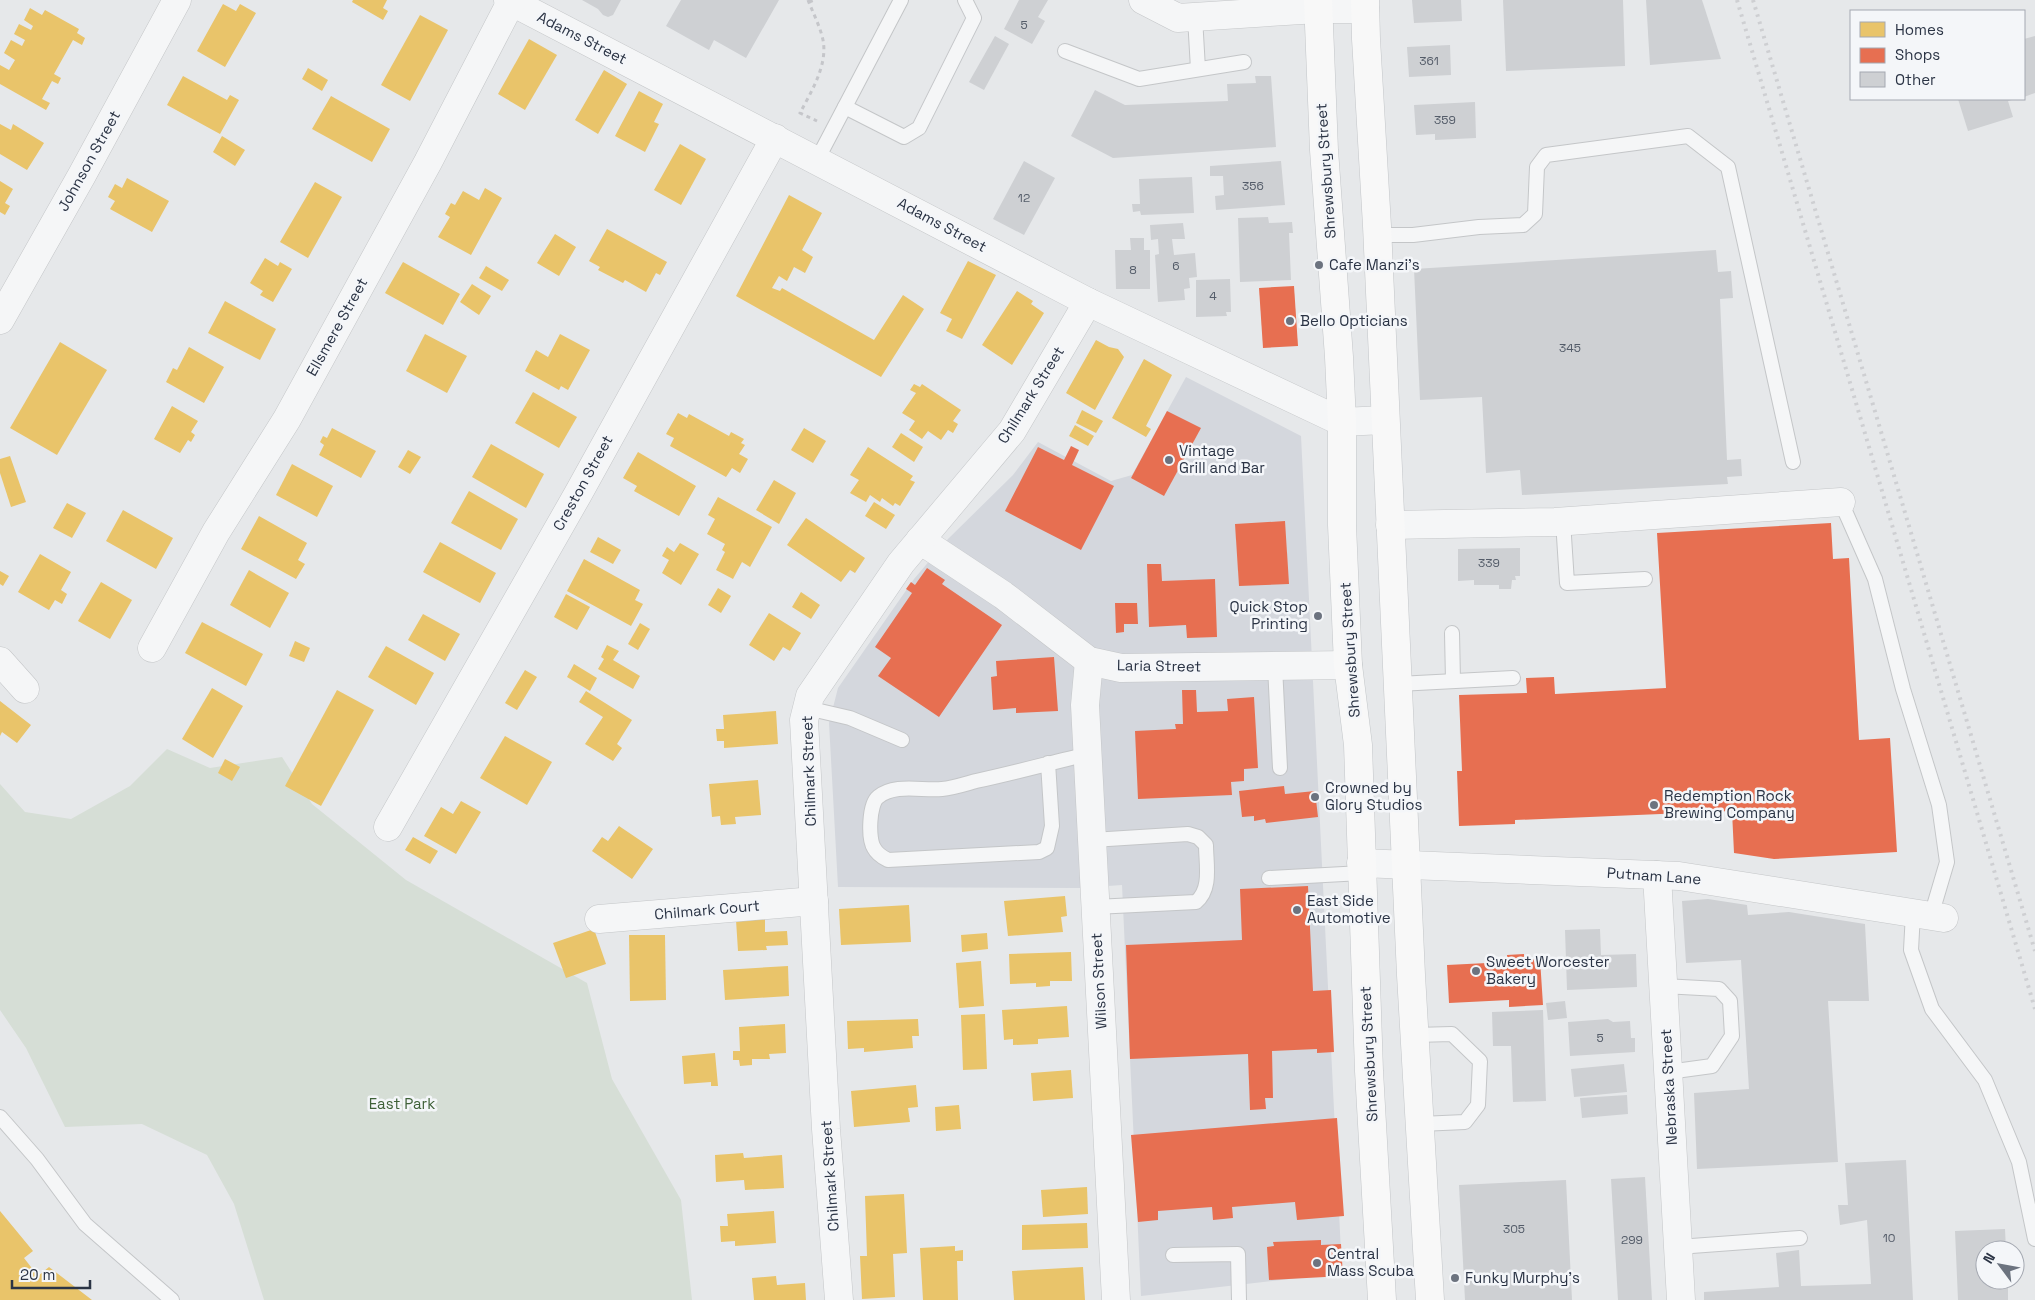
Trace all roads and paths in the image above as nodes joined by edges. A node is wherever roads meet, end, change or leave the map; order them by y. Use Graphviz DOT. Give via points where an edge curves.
graph roads {
  1 [pos="177,0"];
  2 [pos="814,0"];
  3 [pos="901,0"];
  4 [pos="965,0"];
  5 [pos="1143,0"];
  6 [pos="510,1"];
  7 [pos="808,1"];
  8 [pos="1365,4"];
  9 [pos="1318,5"];
  10 [pos="1195,17"];
  11 [pos="1065,51"];
  12 [pos="1244,62"];
  13 [pos="1198,69"];
  14 [pos="845,107"];
  15 [pos="833,129"];
  16 [pos="775,138"];
  17 [pos="817,160"];
  18 [pos="1377,235"];
  19 [pos="1088,302"];
  20 [pos="0,320"];
  21 [pos="1384,420"];
  22 [pos="1342,422"];
  23 [pos="1794,462"];
  24 [pos="1841,502"];
  25 [pos="1564,521"];
  26 [pos="1390,524"];
  27 [pos="920,540"];
  28 [pos="1645,579"];
  29 [pos="1452,633"];
  30 [pos="152,648"];
  31 [pos="0,662"];
  32 [pos="1090,662"];
  33 [pos="1348,665"];
  34 [pos="1275,666"];
  35 [pos="1513,678"];
  36 [pos="1454,681"];
  37 [pos="1398,684"];
  38 [pos="25,689"];
  39 [pos="807,708"];
  40 [pos="902,740"];
  41 [pos="1088,754"];
  42 [pos="1048,763"];
  43 [pos="1280,768"];
  44 [pos="388,827"];
  45 [pos="1092,840"];
  46 [pos="1406,865"];
  47 [pos="1361,868"];
  48 [pos="1657,875"];
  49 [pos="1269,878"];
  50 [pos="814,901"];
  51 [pos="1095,907"];
  52 [pos="1929,916"];
  53 [pos="599,919"];
  54 [pos="1663,986"];
  55 [pos="1415,1035"];
  56 [pos="1668,1072"];
  57 [pos="0,1117"];
  58 [pos="1420,1124"];
  59 [pos="1800,1238"];
  60 [pos="2035,1239"];
  61 [pos="1678,1247"];
  62 [pos="1173,1254"];
  63 [pos="172,1300"];
  64 [pos="839,1300"];
  65 [pos="1116,1300"];
  66 [pos="1239,1300"];
  67 [pos="1382,1300"];
  68 [pos="1430,1300"];
  69 [pos="1681,1300"];
  1 -- 20 [label="street, Johnson Street"];
  2 -- 7 [label="path"];
  3 -- 14 [label="lane"];
  4 -- 14 [label="lane" via="974,18 918,128 904,137"];
  5 -- 10 [label="street" via="1178,18"];
  6 -- 16 [label="street, Adams Street"];
  6 -- 30 [label="street, Ellsmere Street" via="423,170 287,419 216,532"];
  7 -- 15 [label="path" via="823,41 823,59 800,113"];
  8 -- 9 [label="street"];
  8 -- 18 [label="main road"];
  9 -- 10 [label="street"];
  9 -- 22 [label="main road, Shrewsbury Street"];
  10 -- 13 [label="lane"];
  11 -- 13 [label="lane" via="1140,79"];
  12 -- 13 [label="lane"];
  14 -- 15 [label="lane"];
  15 -- 17 [label="lane"];
  16 -- 17 [label="street, Adams Street"];
  16 -- 44 [label="street, Creston Street" via="578,494"];
  17 -- 19 [label="street, Adams Street"];
  18 -- 21 [label="main road"];
  18 -- 23 [label="lane" via="1523,225 1535,214 1537,167 1546,154 1688,136 1728,167"];
  19 -- 22 [label="street, Adams Street"];
  19 -- 27 [label="street, Chilmark Street" via="1012,431"];
  21 -- 22 [label="street, Adams Street"];
  21 -- 26 [label="main road"];
  22 -- 33 [label="main road, Shrewsbury Street" via="1342,525"];
  24 -- 25 [label="street"];
  24 -- 52 [label="lane" via="1875,579 1903,689 1939,805 1947,862"];
  25 -- 26 [label="street"];
  25 -- 28 [label="lane" via="1567,583"];
  26 -- 37 [label="main road"];
  27 -- 32 [label="street, Laria Street" via="1003,594"];
  27 -- 39 [label="street, Chilmark Street" via="815,688"];
  29 -- 36 [label="lane"];
  31 -- 38 [label="street"];
  32 -- 34 [label="street, Laria Street" via="1121,668"];
  32 -- 41 [label="street, Wilson Street" via="1085,705"];
  33 -- 34 [label="street, Laria Street"];
  33 -- 47 [label="main road, Shrewsbury Street" via="1358,745"];
  34 -- 43 [label="lane"];
  35 -- 36 [label="lane"];
  36 -- 37 [label="lane"];
  37 -- 46 [label="main road"];
  39 -- 40 [label="lane" via="850,718"];
  39 -- 50 [label="street, Chilmark Street" via="804,720"];
  41 -- 42 [label="lane"];
  41 -- 45 [label="street, Wilson Street"];
  42 -- 42 [label="lane" via="942,789 892,790 877,797 870,819 872,846 888,860 1039,852 1047,848 1052,826"];
  45 -- 51 [label="street, Wilson Street"];
  45 -- 51 [label="lane" via="1188,834 1198,837 1206,845 1206,886 1203,896 1196,902"];
  46 -- 47 [label="street, Putnam Lane"];
  46 -- 48 [label="street, Putnam Lane"];
  46 -- 55 [label="main road"];
  47 -- 49 [label="lane"];
  47 -- 67 [label="main road, Shrewsbury Street"];
  48 -- 52 [label="street, Putnam Lane"];
  48 -- 54 [label="street, Nebraska Street"];
  50 -- 53 [label="street, Chilmark Court"];
  50 -- 64 [label="street, Chilmark Street"];
  51 -- 65 [label="street, Wilson Street"];
  52 -- 60 [label="lane" via="1911,950 1932,1009 1986,1080 2018,1162"];
  54 -- 56 [label="street, Nebraska Street"];
  54 -- 56 [label="lane" via="1719,989 1730,1001 1732,1036 1712,1066"];
  55 -- 58 [label="main road"];
  55 -- 58 [label="lane" via="1452,1034 1480,1061 1478,1105 1465,1122"];
  56 -- 61 [label="street, Nebraska Street"];
  57 -- 63 [label="lane" via="37,1159 85,1224"];
  58 -- 68 [label="main road"];
  59 -- 61 [label="lane"];
  61 -- 69 [label="street, Nebraska Street"];
  62 -- 66 [label="lane" via="1238,1254"];
}
